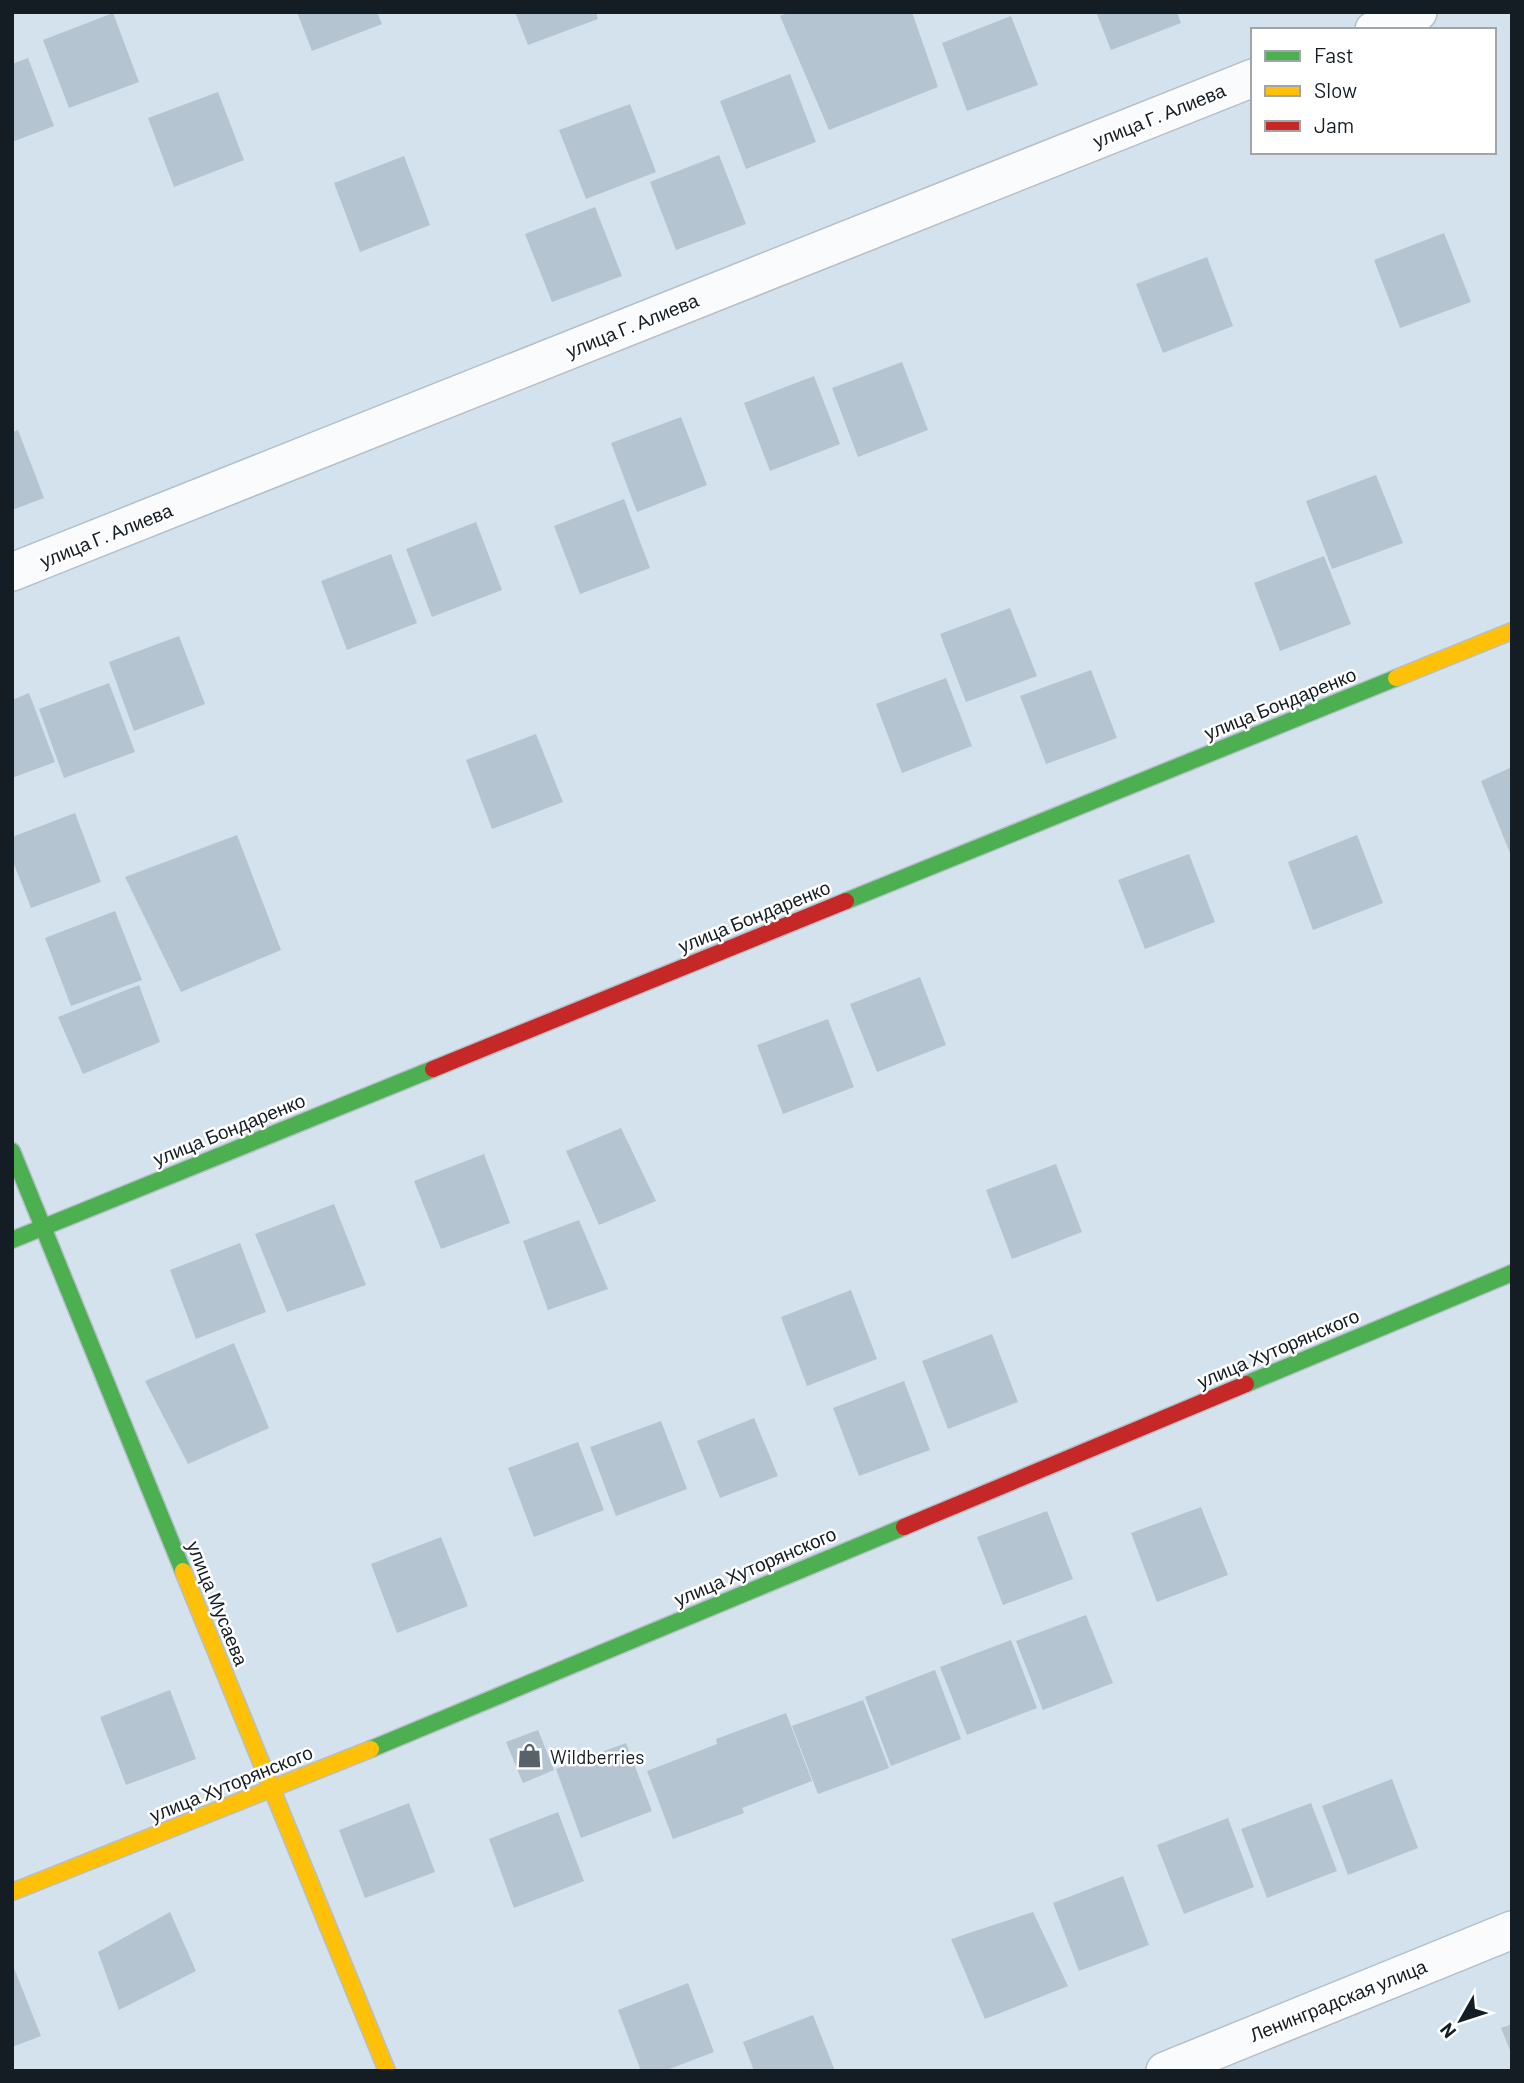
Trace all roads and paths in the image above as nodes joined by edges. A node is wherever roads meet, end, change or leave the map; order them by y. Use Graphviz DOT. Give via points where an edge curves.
graph roads {
  1 [pos="1418,12"];
  2 [pos="1379,28"];
  3 [pos="1251,79"];
  4 [pos="12,572"];
  5 [pos="1512,631"];
  6 [pos="12,1151"];
  7 [pos="43,1227"];
  8 [pos="12,1240"];
  9 [pos="1512,1273"];
  10 [pos="272,1790"];
  11 [pos="12,1892"];
  12 [pos="1512,1930"];
  13 [pos="387,2071"];
  14 [pos="1165,2071"];
  1 -- 2 [label="street"];
  3 -- 4 [label="street, улица Г. Алиева"];
  5 -- 7 [label="street, улица Бондаренко"];
  6 -- 7 [label="street, улица Мусаева"];
  7 -- 8 [label="street, улица Бондаренко"];
  7 -- 10 [label="street, улица Мусаева"];
  9 -- 10 [label="street, улица Хуторянского"];
  10 -- 11 [label="street, улица Хуторянского"];
  10 -- 13 [label="street, улица Мусаева"];
  12 -- 14 [label="street, Ленинградская улица"];
}
